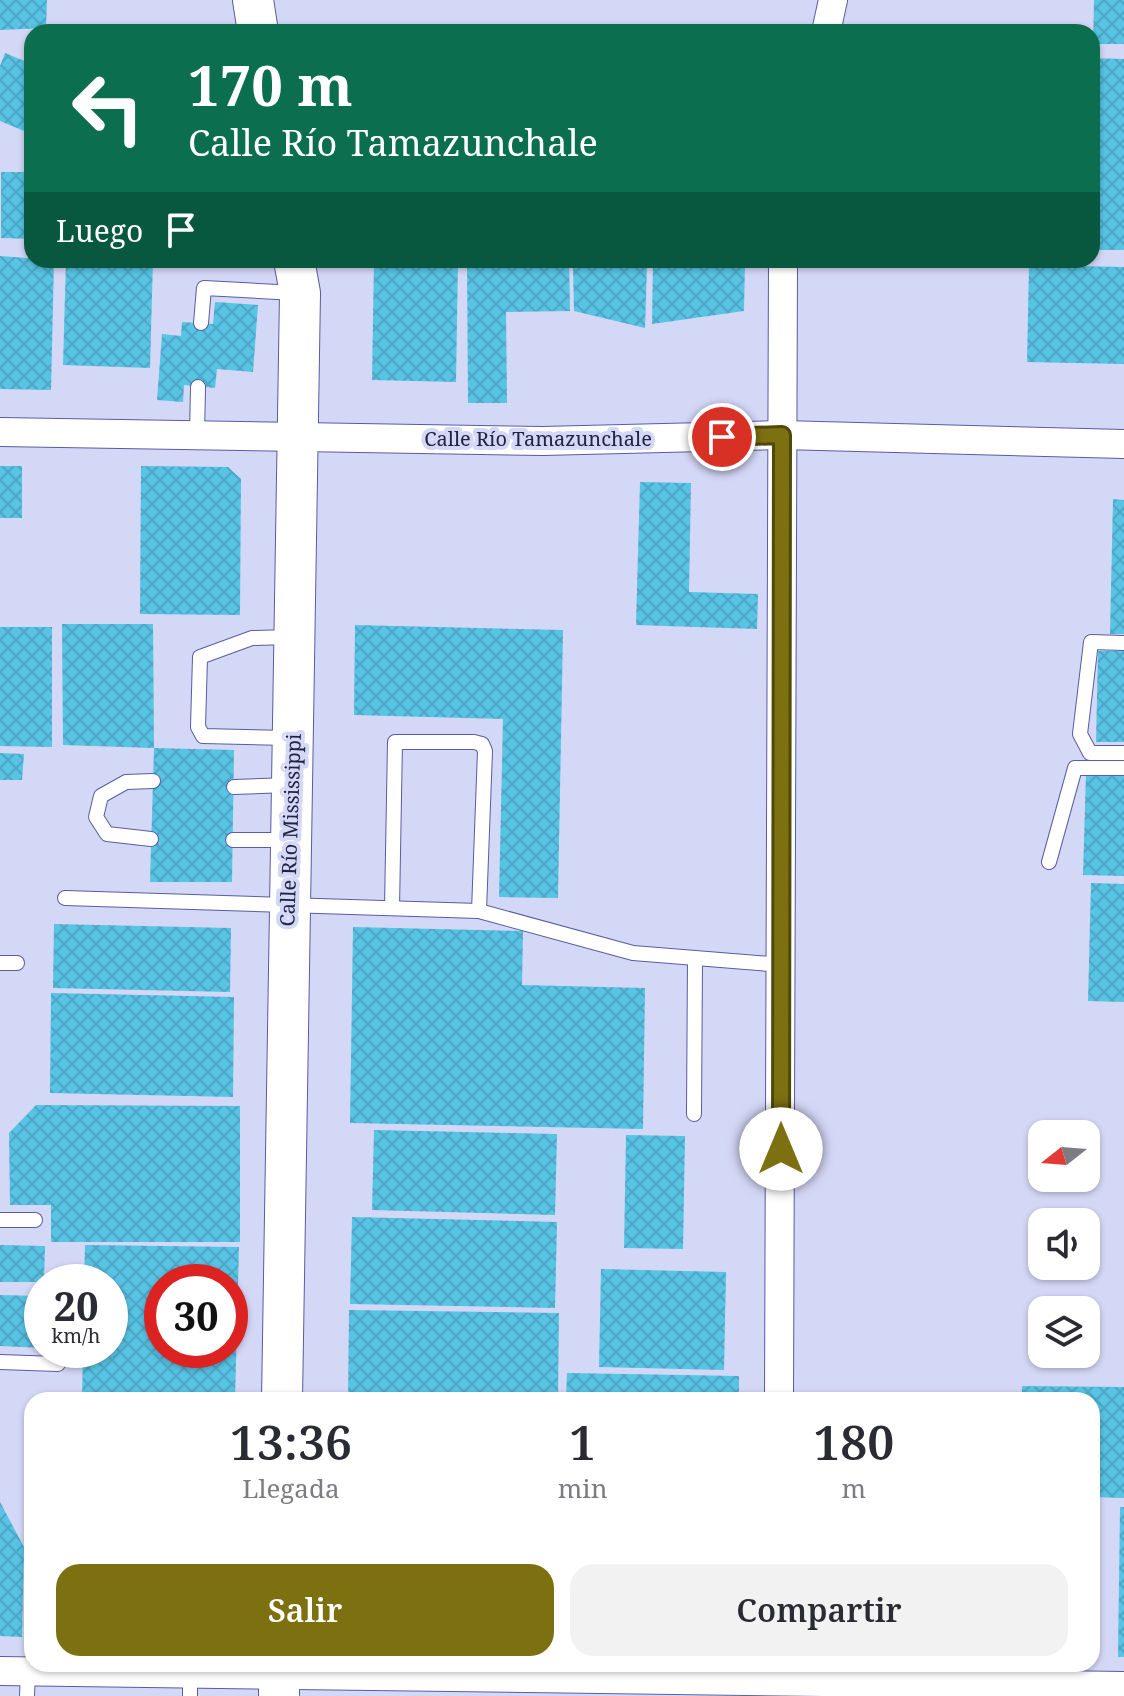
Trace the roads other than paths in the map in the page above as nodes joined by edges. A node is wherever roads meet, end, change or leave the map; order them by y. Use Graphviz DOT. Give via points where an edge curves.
graph roads {
  1 [pos="253,0"];
  2 [pos="833,0"];
  3 [pos="257,24"];
  4 [pos="828,24"];
  5 [pos="783,268"];
  6 [pos="297,277"];
  7 [pos="201,323"];
  8 [pos="198,387"];
  9 [pos="0,432"];
  10 [pos="197,435"];
  11 [pos="782,435"];
  12 [pos="298,436"];
  13 [pos="1124,444"];
  14 [pos="295,637"];
  15 [pos="1124,643"];
  16 [pos="293,738"];
  17 [pos="1124,753"];
  18 [pos="1124,768"];
  19 [pos="153,781"];
  20 [pos="293,785"];
  21 [pos="234,787"];
  22 [pos="151,839"];
  23 [pos="233,840"];
  24 [pos="290,840"];
  25 [pos="1049,862"];
  26 [pos="65,898"];
  27 [pos="287,905"];
  28 [pos="392,908"];
  29 [pos="479,911"];
  30 [pos="695,960"];
  31 [pos="0,963"];
  32 [pos="17,963"];
  33 [pos="782,965"];
  34 [pos="694,1114"];
  35 [pos="0,1220"];
  36 [pos="35,1220"];
  37 [pos="0,1362"];
  38 [pos="24,1363"];
  39 [pos="282,1392"];
  40 [pos="785,1392"];
  41 [pos="776,1672"];
  42 [pos="279,1679"];
  43 [pos="18,1680"];
  44 [pos="190,1684"];
  45 [pos="1124,1686"];
  46 [pos="864,1689"];
  1 -- 3 [label="street"];
  2 -- 4 [label="street"];
  5 -- 11 [label="street"];
  6 -- 7 [label="lane" via="204,288"];
  6 -- 12 [label="street, Calle Río Mississippi"];
  8 -- 10 [label="lane"];
  9 -- 10 [label="street, Calle Río Tamazunchale"];
  10 -- 12 [label="street, Calle Río Tamazunchale"];
  11 -- 12 [label="street, Calle Río Tamazunchale" via="543,441"];
  11 -- 13 [label="street, Calle Río Tamazunchale"];
  11 -- 33 [label="street"];
  12 -- 14 [label="street, Calle Río Mississippi"];
  14 -- 16 [label="street, Calle Río Mississippi"];
  14 -- 16 [label="lane" via="252,638 202,654 199,713 200,734 206,737"];
  15 -- 17 [label="lane" via="1091,642 1080,734 1090,753"];
  16 -- 20 [label="street, Calle Río Mississippi"];
  18 -- 25 [label="lane" via="1075,768"];
  19 -- 22 [label="lane" via="126,782 101,796 96,817 107,834"];
  20 -- 21 [label="lane"];
  20 -- 24 [label="street, Calle Río Mississippi"];
  23 -- 24 [label="lane"];
  24 -- 27 [label="street, Calle Río Mississippi"];
  26 -- 27 [label="lane"];
  27 -- 28 [label="lane"];
  27 -- 39 [label="street, Calle Río Mississippi"];
  28 -- 29 [label="lane"];
  28 -- 29 [label="lane" via="395,742 474,742 485,751"];
  29 -- 30 [label="lane" via="633,953"];
  30 -- 33 [label="lane"];
  30 -- 34 [label="lane"];
  31 -- 32 [label="lane"];
  33 -- 40 [label="street"];
  35 -- 36 [label="lane"];
  37 -- 38 [label="lane"];
  41 -- 42 [label="street"];
  41 -- 46 [label="street"];
  42 -- 44 [label="street"];
  43 -- 44 [label="street"];
  45 -- 46 [label="street"];
}
